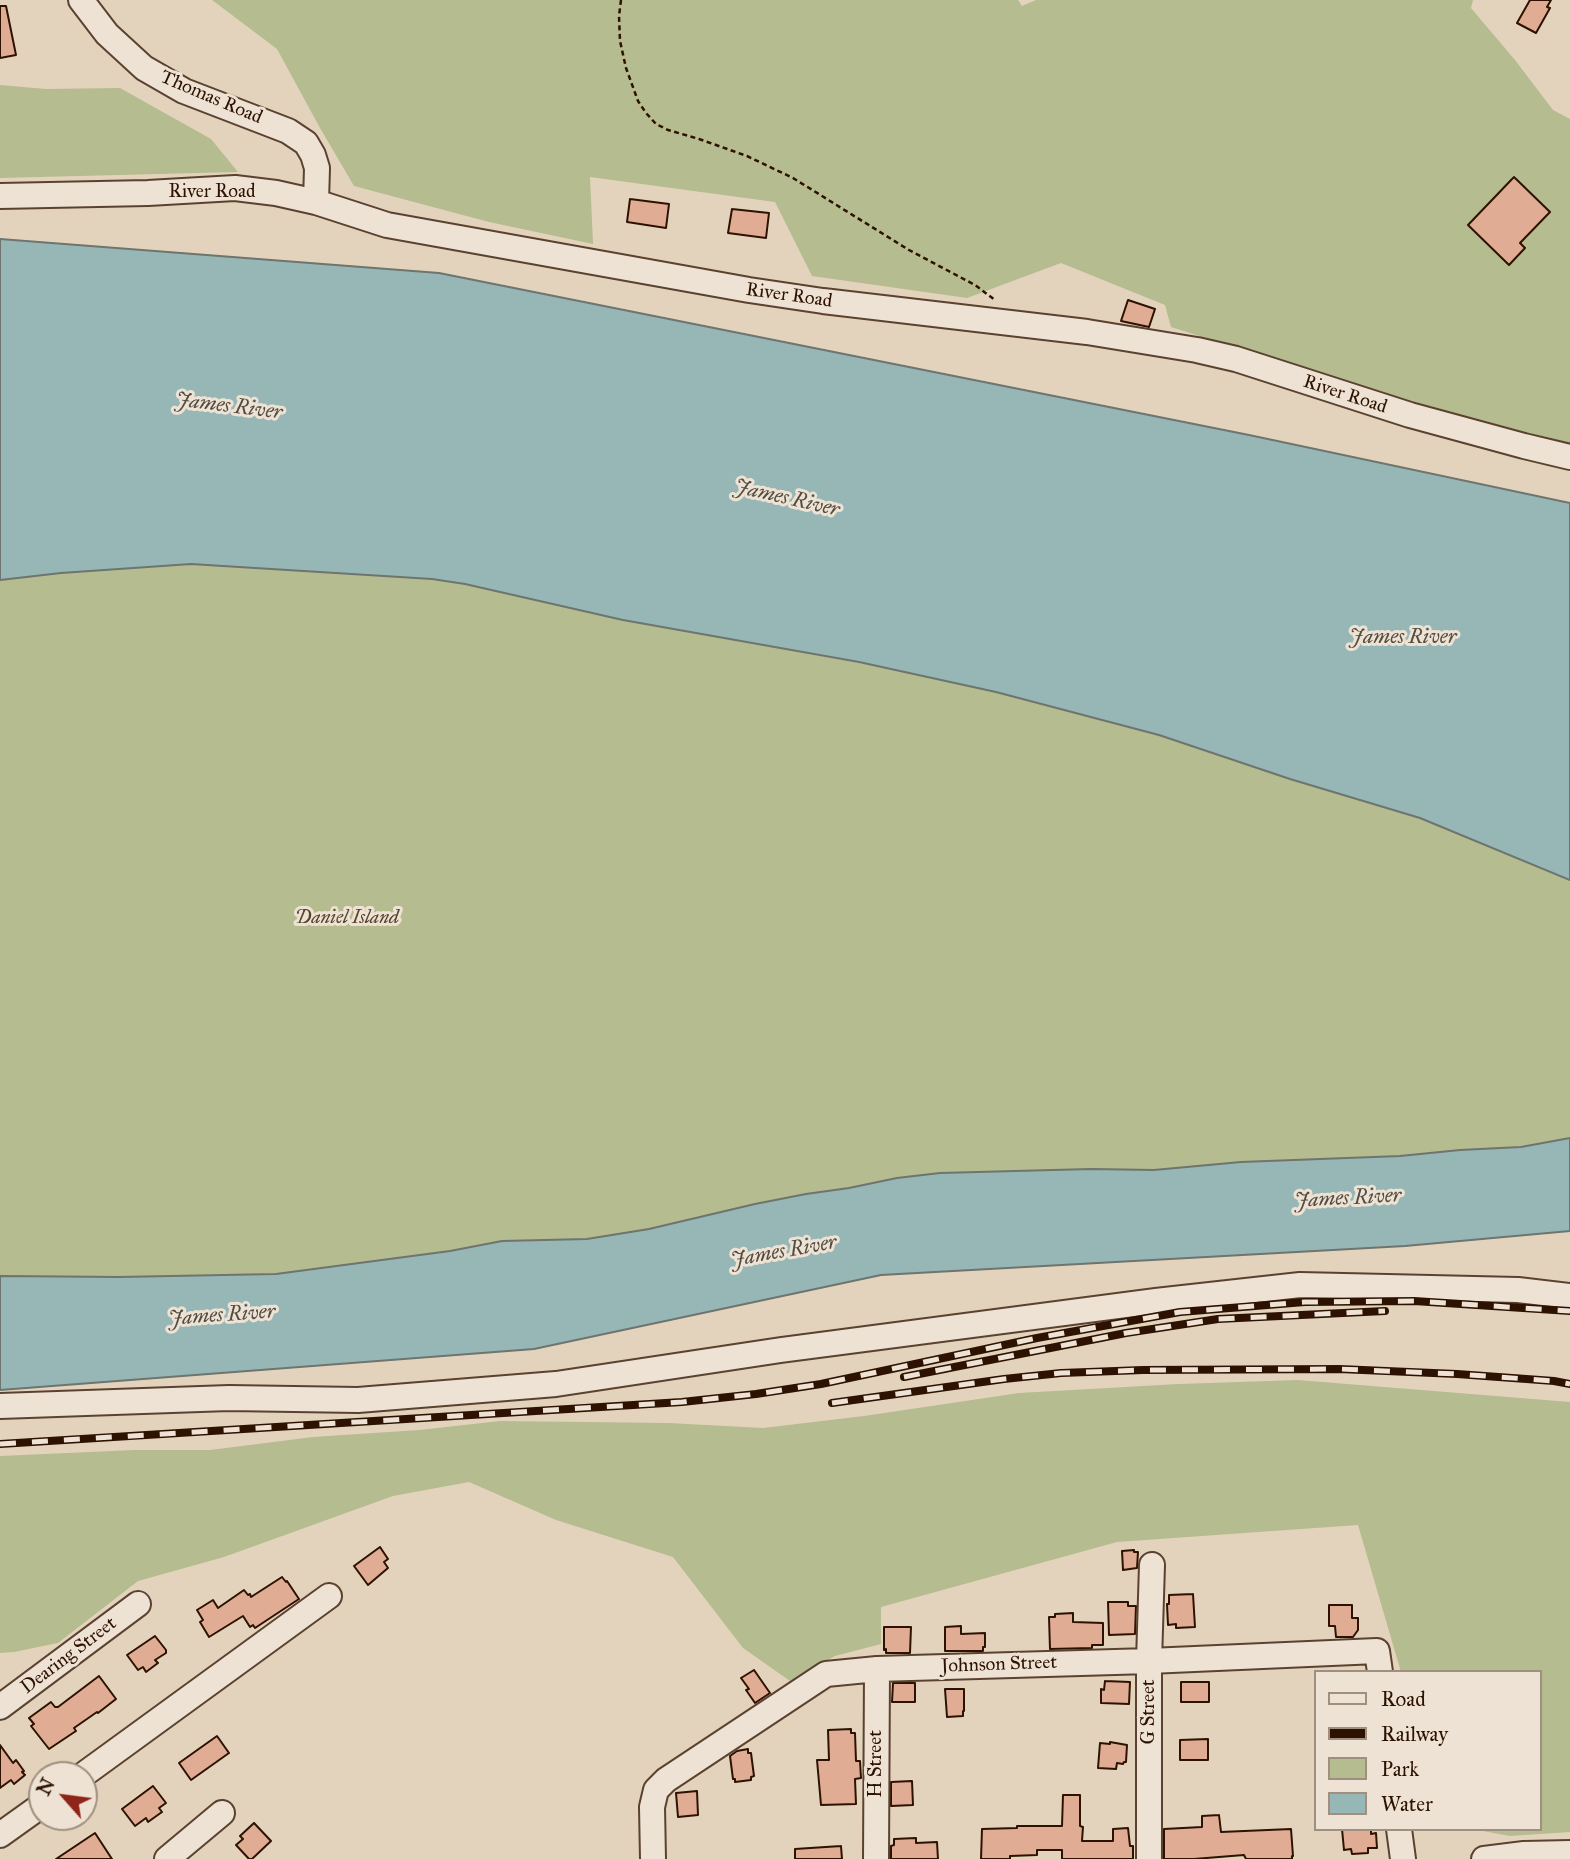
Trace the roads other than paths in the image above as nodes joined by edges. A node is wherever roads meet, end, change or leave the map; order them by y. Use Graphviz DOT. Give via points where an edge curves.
graph roads {
  1 [pos="81,0"];
  2 [pos="0,196"];
  3 [pos="316,202"];
  4 [pos="1570,457"];
  5 [pos="1570,1296"];
  6 [pos="0,1406"];
  7 [pos="1152,1565"];
  8 [pos="329,1596"];
  9 [pos="138,1604"];
  10 [pos="1149,1661"];
  11 [pos="1379,1661"];
  12 [pos="877,1669"];
  13 [pos="0,1707"];
  14 [pos="98,1764"];
  15 [pos="222,1814"];
  16 [pos="28,1815"];
  17 [pos="1399,1831"];
  18 [pos="0,1835"];
  19 [pos="1570,1853"];
  20 [pos="167,1859"];
  21 [pos="653,1859"];
  22 [pos="876,1859"];
  23 [pos="1149,1859"];
  24 [pos="1403,1859"];
  25 [pos="1484,1859"];
  1 -- 3 [label="street, Thomas Road" via="107,34 144,68 184,91 288,131 306,143 317,168"];
  2 -- 3 [label="street, River Road" via="235,188"];
  3 -- 4 [label="street, River Road" via="387,225 749,290 1197,350 1409,415"];
  5 -- 6 [label="street" via="1518,1290 1300,1285 781,1350 556,1384 358,1400 229,1398"];
  7 -- 10 [label="street, G Street"];
  8 -- 14 [label="street"];
  9 -- 13 [label="street, Dearing Street"];
  10 -- 11 [label="street, Johnson Street"];
  10 -- 12 [label="street, Johnson Street"];
  10 -- 23 [label="street, G Street"];
  12 -- 21 [label="street, Johnson Street" via="826,1674 666,1780 656,1790 652,1807"];
  12 -- 22 [label="street, H Street"];
  15 -- 20 [label="street"];
  16 -- 18 [label="street"];
  17 -- 24 [label="street"];
  19 -- 25 [label="street"];
}
